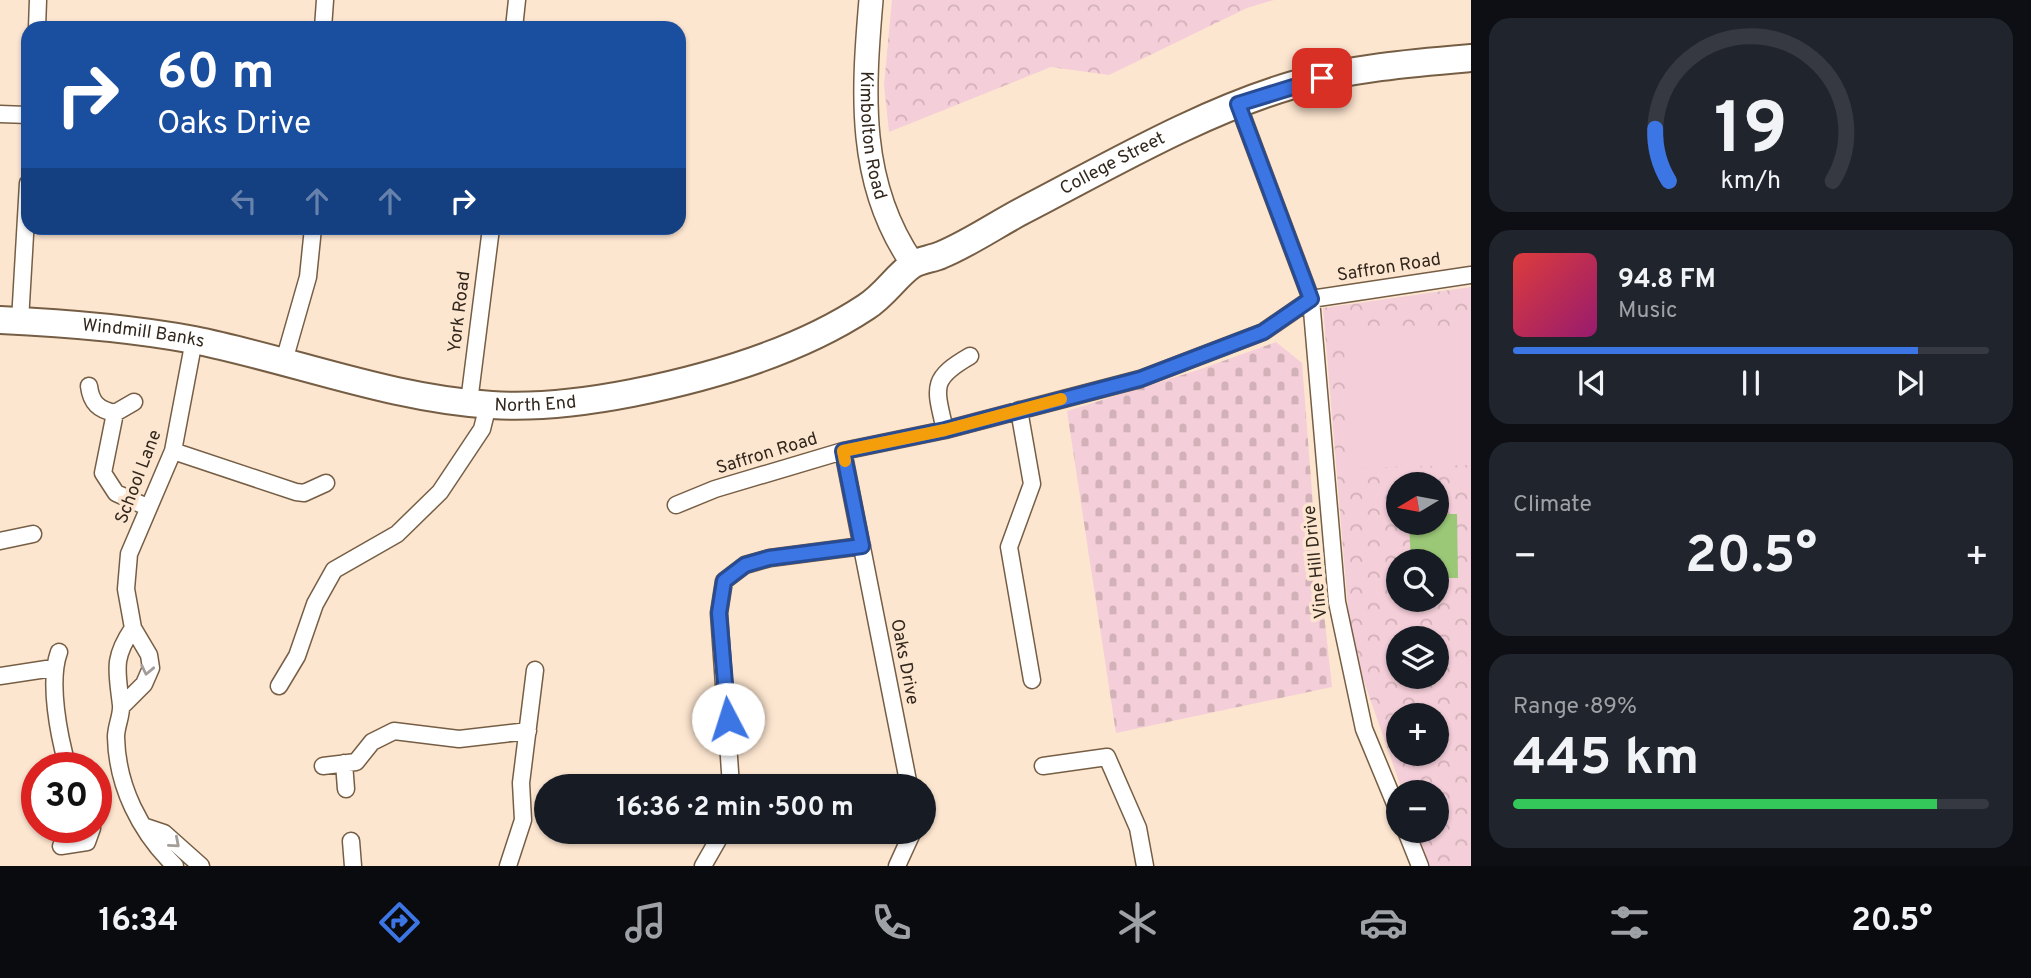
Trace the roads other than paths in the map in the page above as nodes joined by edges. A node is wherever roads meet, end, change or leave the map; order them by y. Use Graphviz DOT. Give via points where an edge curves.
graph roads {
  1 [pos="38,0"];
  2 [pos="325,0"];
  3 [pos="517,0"];
  4 [pos="871,0"];
  5 [pos="37,21"];
  6 [pos="324,21"];
  7 [pos="515,21"];
  8 [pos="1471,58"];
  9 [pos="1238,104"];
  10 [pos="0,114"];
  11 [pos="21,115"];
  12 [pos="21,235"];
  13 [pos="312,235"];
  14 [pos="491,235"];
  15 [pos="912,264"];
  16 [pos="1471,275"];
  17 [pos="1311,299"];
  18 [pos="10,321"];
  19 [pos="194,340"];
  20 [pos="970,356"];
  21 [pos="284,361"];
  22 [pos="89,386"];
  23 [pos="134,402"];
  24 [pos="479,404"];
  25 [pos="1019,410"];
  26 [pos="115,413"];
  27 [pos="945,430"];
  28 [pos="173,451"];
  29 [pos="843,451"];
  30 [pos="326,483"];
  31 [pos="676,505"];
  32 [pos="147,508"];
  33 [pos="33,534"];
  34 [pos="0,541"];
  35 [pos="862,546"];
  36 [pos="133,628"];
  37 [pos="535,670"];
  38 [pos="0,676"];
  39 [pos="1032,680"];
  40 [pos="279,686"];
  41 [pos="121,707"];
  42 [pos="528,731"];
  43 [pos="63,752"];
  44 [pos="344,763"];
  45 [pos="323,766"];
  46 [pos="1043,766"];
  47 [pos="730,774"];
  48 [pos="907,774"];
  49 [pos="1386,782"];
  50 [pos="346,789"];
  51 [pos="146,827"];
  52 [pos="351,841"];
  53 [pos="80,843"];
  54 [pos="1411,843"];
  55 [pos="716,844"];
  56 [pos="907,844"];
  57 [pos="61,846"];
  58 [pos="175,866"];
  59 [pos="201,866"];
  60 [pos="353,866"];
  61 [pos="508,866"];
  62 [pos="703,866"];
  63 [pos="897,866"];
  64 [pos="1145,866"];
  65 [pos="1420,866"];
  1 -- 5 [label="street"];
  2 -- 6 [label="street"];
  3 -- 7 [label="street"];
  4 -- 15 [label="main road, Kimbolton Road" via="864,122 870,168 892,234"];
  8 -- 9 [label="main road, College Street" via="1349,73 1295,84"];
  9 -- 15 [label="main road, College Street" via="942,255"];
  9 -- 17 [label="street, Vine Hill Drive"];
  10 -- 11 [label="street"];
  12 -- 18 [label="street"];
  13 -- 21 [label="street" via="308,277"];
  14 -- 24 [label="street, York Road"];
  15 -- 24 [label="main road, North End" via="888,292 836,325 785,348 687,380 549,405"];
  16 -- 17 [label="street, Saffron Road"];
  17 -- 25 [label="street, Saffron Road" via="1263,332 1216,352 1140,379"];
  17 -- 49 [label="street, Vine Hill Drive" via="1337,602 1364,729"];
  18 -- 19 [label="main road, Windmill Banks" via="109,327"];
  19 -- 21 [label="main road, Windmill Banks"];
  19 -- 28 [label="street, School Lane"];
  20 -- 27 [label="street" via="939,379"];
  21 -- 24 [label="main road, North End" via="423,396"];
  22 -- 26 [label="street" via="93,402 101,410"];
  23 -- 26 [label="street"];
  24 -- 40 [label="street, York Road" via="482,429 440,492 397,534 334,570"];
  25 -- 27 [label="street, Saffron Road"];
  25 -- 39 [label="street" via="1032,484 1009,547"];
  26 -- 32 [label="street" via="103,473 116,493"];
  27 -- 29 [label="street, Saffron Road"];
  28 -- 30 [label="street" via="296,492"];
  28 -- 32 [label="street, School Lane"];
  29 -- 31 [label="street, Saffron Road"];
  29 -- 35 [label="street, Oaks Drive"];
  32 -- 36 [label="street, School Lane" via="129,554 126,589"];
  33 -- 34 [label="street"];
  35 -- 47 [label="street" via="769,558 745,565 724,581 719,613"];
  35 -- 48 [label="street, Oaks Drive"];
  36 -- 41 [label="street" via="115,664"];
  36 -- 41 [label="street, School Lane, one-way" via="149,655 151,668 144,684"];
  37 -- 42 [label="street"];
  38 -- 43 [label="street" via="56,660"];
  41 -- 51 [label="street" via="118,758 131,806"];
  42 -- 44 [label="street" via="459,739 394,731 372,742 356,762"];
  42 -- 61 [label="street" via="521,783 523,820"];
  44 -- 45 [label="street"];
  44 -- 50 [label="street"];
  46 -- 64 [label="street" via="1107,757 1138,828"];
  51 -- 58 [label="street" via="153,845"];
  51 -- 59 [label="street, one-way" via="164,833"];
  52 -- 60 [label="street"];
  53 -- 57 [label="street"];
  54 -- 65 [label="street"];
  55 -- 62 [label="street"];
  56 -- 63 [label="street"];
}
